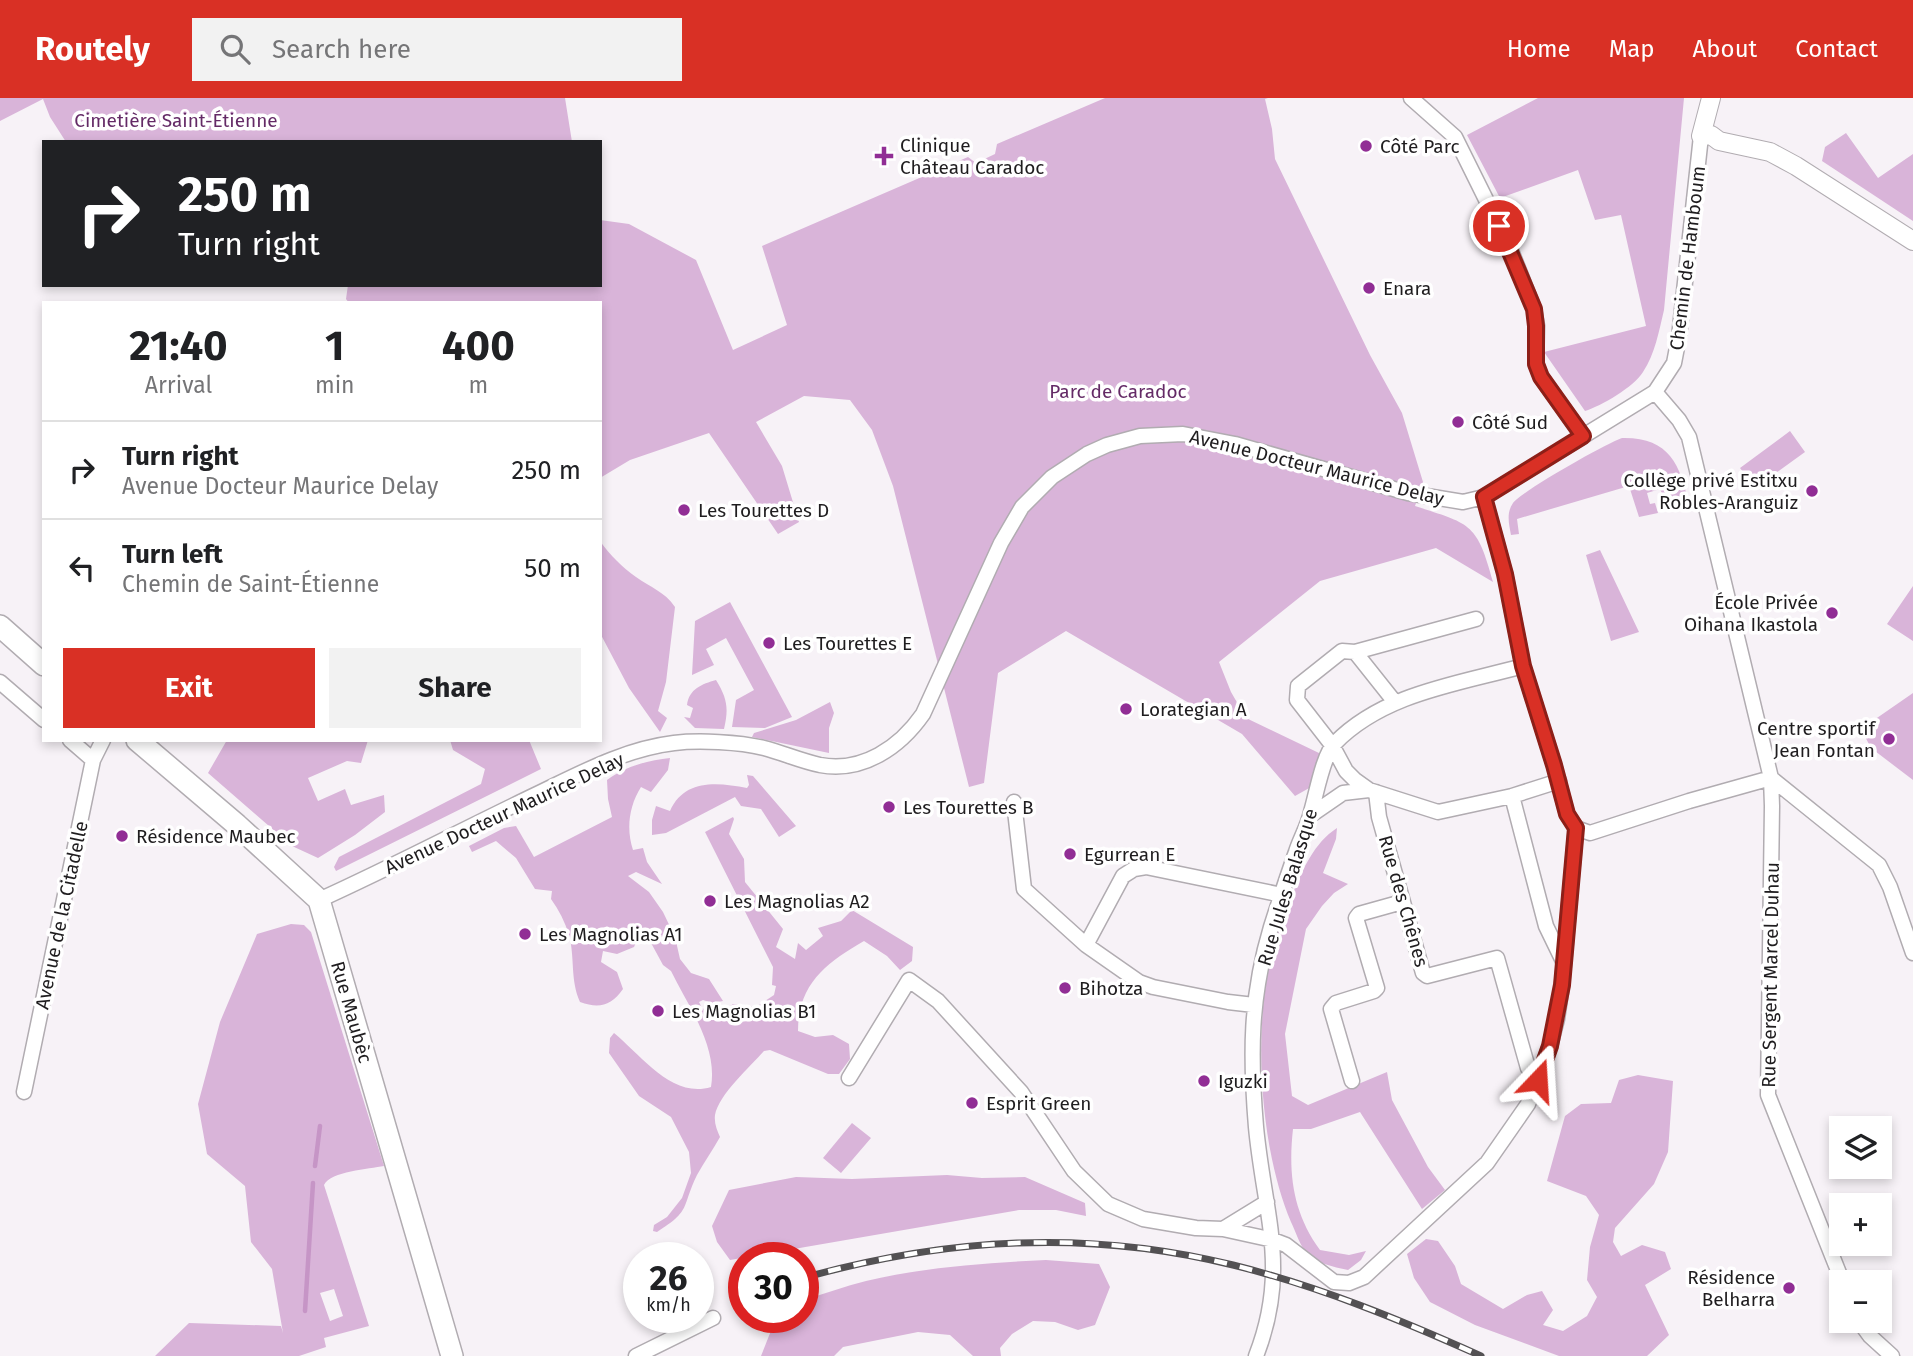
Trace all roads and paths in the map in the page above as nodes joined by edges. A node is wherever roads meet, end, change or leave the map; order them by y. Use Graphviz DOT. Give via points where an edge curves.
graph roads {
  1 [pos="1411,98"];
  2 [pos="1711,98"];
  3 [pos="1701,136"];
  4 [pos="1913,241"];
  5 [pos="1655,392"];
  6 [pos="1583,436"];
  7 [pos="1484,497"];
  8 [pos="1476,619"];
  9 [pos="0,626"];
  10 [pos="1356,652"];
  11 [pos="42,663"];
  12 [pos="1523,666"];
  13 [pos="0,682"];
  14 [pos="1394,701"];
  15 [pos="42,718"];
  16 [pos="72,742"];
  17 [pos="102,742"];
  18 [pos="139,742"];
  19 [pos="1332,745"];
  20 [pos="93,760"];
  21 [pos="1771,778"];
  22 [pos="1559,780"];
  23 [pos="1373,791"];
  24 [pos="1512,796"];
  25 [pos="1014,802"];
  26 [pos="1311,815"];
  27 [pos="1576,828"];
  28 [pos="1282,895"];
  29 [pos="319,900"];
  30 [pos="1402,902"];
  31 [pos="1086,945"];
  32 [pos="1913,953"];
  33 [pos="1564,962"];
  34 [pos="1254,1004"];
  35 [pos="849,1078"];
  36 [pos="1538,1080"];
  37 [pos="1352,1081"];
  38 [pos="24,1092"];
  39 [pos="1267,1202"];
  40 [pos="1223,1230"];
  41 [pos="1273,1240"];
  42 [pos="1838,1270"];
  43 [pos="683,1333"];
  44 [pos="1868,1333"];
  45 [pos="452,1356"];
  46 [pos="636,1356"];
  47 [pos="1256,1356"];
  48 [pos="1892,1356"];
  1 -- 6 [label="street" via="1455,137 1510,248 1534,309 1539,370"];
  2 -- 3 [label="street"];
  3 -- 4 [label="street" via="1770,152"];
  3 -- 5 [label="street, Chemin de Hamboum" via="1679,337 1674,363"];
  5 -- 6 [label="street, Avenue Docteur Maurice Delay"];
  5 -- 21 [label="street" via="1689,437"];
  6 -- 7 [label="street, Avenue Docteur Maurice Delay"];
  7 -- 12 [label="street"];
  7 -- 29 [label="street, Avenue Docteur Maurice Delay" via="1463,502 1408,493 1203,436 1155,434 1107,445 1052,477 1022,507 923,714 884,753 869,761 824,766 761,747 698,742 653,747 571,778"];
  8 -- 10 [label="street"];
  9 -- 11 [label="main road"];
  10 -- 14 [label="street"];
  10 -- 19 [label="street" via="1342,651 1298,686 1297,700"];
  12 -- 14 [label="street"];
  12 -- 22 [label="street"];
  13 -- 15 [label="street"];
  14 -- 19 [label="street"];
  16 -- 20 [label="street"];
  17 -- 20 [label="street, Avenue de la Citadelle"];
  18 -- 29 [label="main road"];
  19 -- 23 [label="street" via="1346,771"];
  19 -- 26 [label="street, Rue Jules Balasque"];
  20 -- 38 [label="street, Avenue de la Citadelle"];
  21 -- 27 [label="street" via="1590,833"];
  21 -- 32 [label="street" via="1879,865"];
  21 -- 42 [label="street, Rue Sergent Marcel Duhau" via="1768,1094"];
  22 -- 24 [label="street"];
  22 -- 27 [label="street" via="1567,814"];
  23 -- 24 [label="street" via="1438,812"];
  23 -- 26 [label="street" via="1343,793"];
  23 -- 30 [label="street, Rue des Chênes"];
  24 -- 33 [label="street" via="1546,926"];
  25 -- 31 [label="street" via="1024,889"];
  26 -- 28 [label="street, Rue Jules Balasque"];
  27 -- 33 [label="street"];
  28 -- 31 [label="street" via="1146,867 1135,869 1123,876"];
  28 -- 34 [label="street, Rue Jules Balasque"];
  29 -- 45 [label="main road, Rue Maubèc"];
  30 -- 36 [label="street, Rue des Chênes" via="1427,976 1497,958 1528,1068"];
  30 -- 37 [label="street" via="1356,918 1377,988 1331,1009"];
  31 -- 34 [label="street" via="1153,987"];
  33 -- 36 [label="street" via="1557,1019"];
  34 -- 39 [label="street, Rue Jules Balasque" via="1252,1077"];
  35 -- 40 [label="street" via="909,980 938,1001 1021,1092 1074,1171 1108,1204 1143,1219"];
  36 -- 41 [label="street" via="1517,1122 1487,1163 1364,1277 1334,1282"];
  39 -- 40 [label="street"];
  39 -- 41 [label="street, Rue Jules Balasque"];
  40 -- 41 [label="street"];
  41 -- 47 [label="street, Rue Jules Balasque" via="1273,1296"];
  43 -- 46 [label="street"];
  44 -- 48 [label="street"];
}
